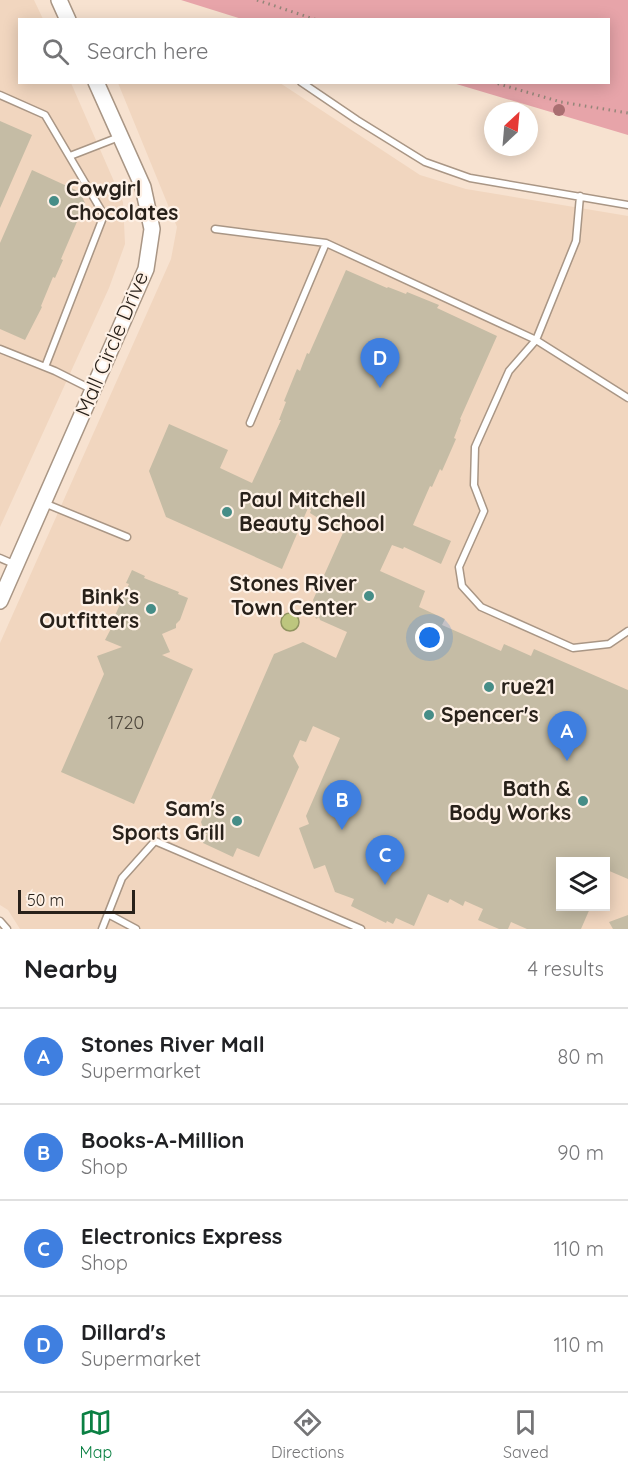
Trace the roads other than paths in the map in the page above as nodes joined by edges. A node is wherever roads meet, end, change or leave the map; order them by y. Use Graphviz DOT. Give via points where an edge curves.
graph roads {
  1 [pos="59,0"];
  2 [pos="67,18"];
  3 [pos="97,84"];
  4 [pos="304,84"];
  5 [pos="0,95"];
  6 [pos="121,136"];
  7 [pos="70,156"];
  8 [pos="580,196"];
  9 [pos="628,205"];
  10 [pos="215,229"];
  11 [pos="326,243"];
  12 [pos="536,340"];
  13 [pos="0,349"];
  14 [pos="45,367"];
  15 [pos="93,390"];
  16 [pos="628,398"];
  17 [pos="250,423"];
  18 [pos="44,503"];
  19 [pos="128,537"];
  20 [pos="0,558"];
  21 [pos="16,565"];
  22 [pos="0,601"];
  23 [pos="628,631"];
  24 [pos="108,914"];
  25 [pos="0,921"];
  26 [pos="7,929"];
  27 [pos="102,929"];
  28 [pos="136,929"];
  29 [pos="361,929"];
  1 -- 2 [label="street"];
  3 -- 6 [label="street, Mall Circle Drive"];
  4 -- 8 [label="lane" via="425,162 470,178"];
  5 -- 7 [label="lane" via="45,115"];
  6 -- 7 [label="lane"];
  6 -- 15 [label="street, Mall Circle Drive" via="143,187 152,229 146,269"];
  7 -- 14 [label="lane" via="104,215"];
  8 -- 9 [label="lane"];
  8 -- 12 [label="lane" via="576,241"];
  10 -- 11 [label="lane"];
  11 -- 12 [label="lane"];
  11 -- 17 [label="lane"];
  12 -- 16 [label="lane"];
  12 -- 23 [label="lane" via="509,371 475,447 474,485 484,511 459,567 462,586 481,607 573,648 609,644"];
  13 -- 14 [label="lane"];
  14 -- 15 [label="lane"];
  15 -- 18 [label="street, Mall Circle Drive"];
  18 -- 19 [label="lane"];
  18 -- 21 [label="street, Mall Circle Drive"];
  20 -- 21 [label="lane"];
  21 -- 22 [label="street, Mall Circle Drive"];
  24 -- 27 [label="lane"];
  24 -- 28 [label="lane"];
  24 -- 29 [label="lane" via="122,878 154,841"];
  25 -- 26 [label="lane"];
}
